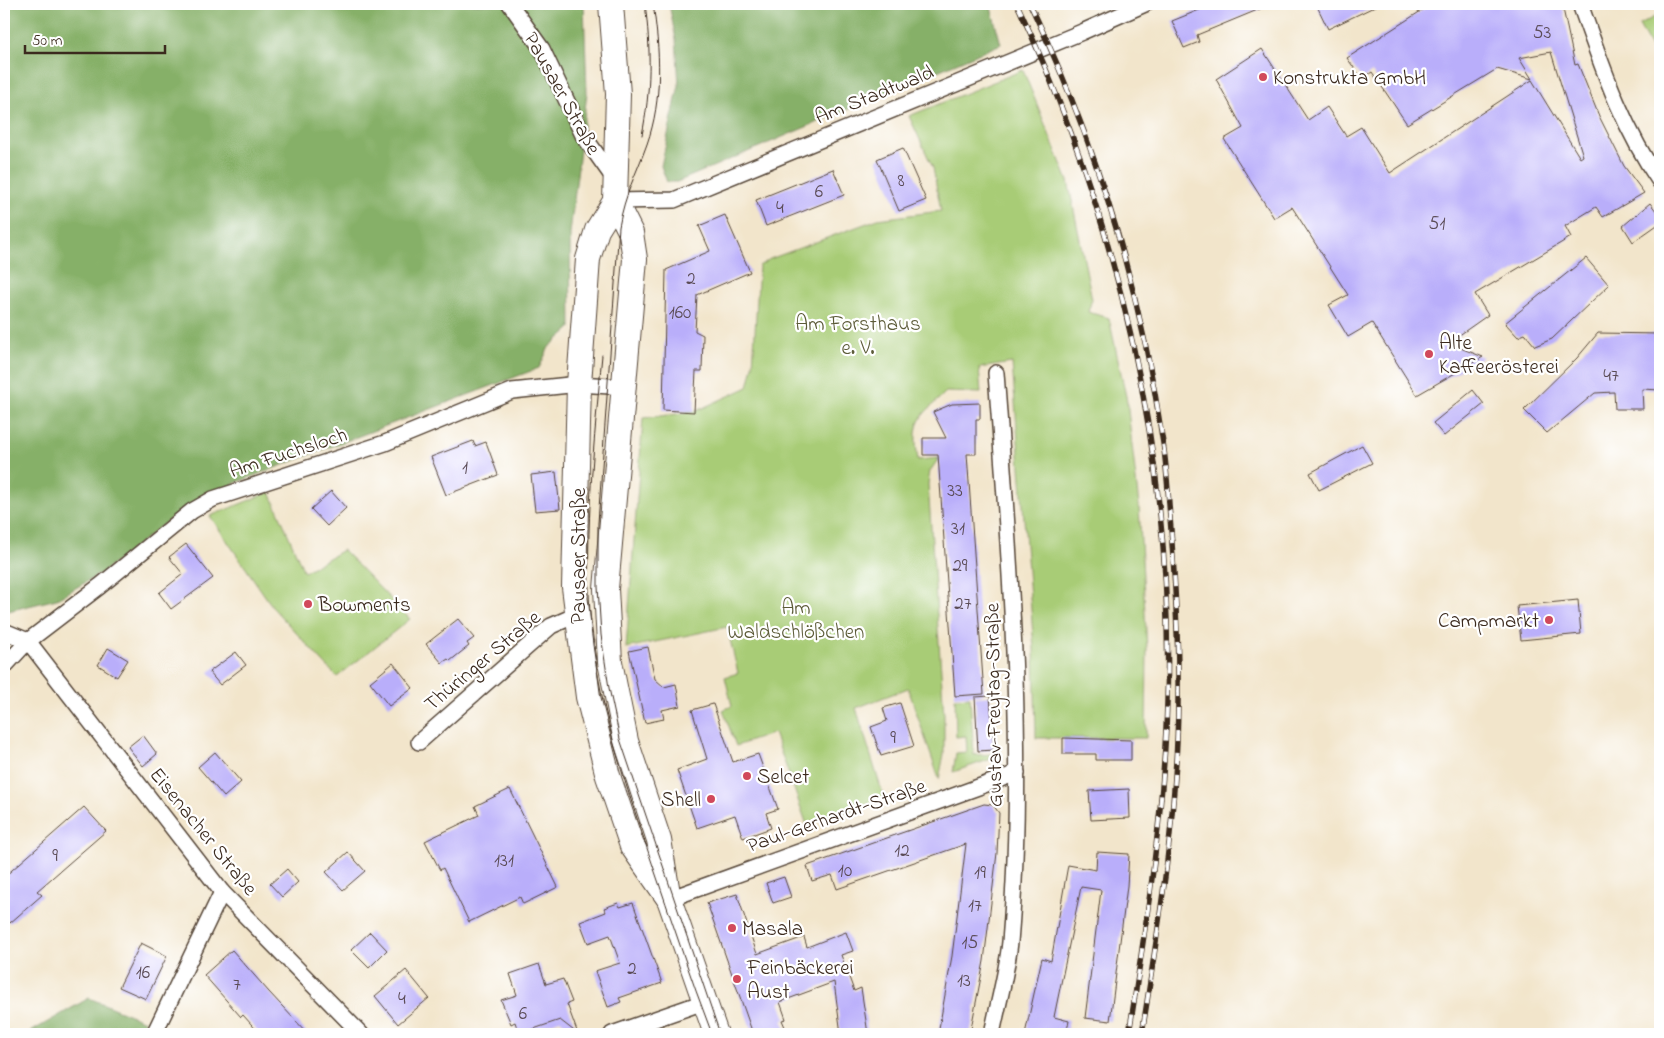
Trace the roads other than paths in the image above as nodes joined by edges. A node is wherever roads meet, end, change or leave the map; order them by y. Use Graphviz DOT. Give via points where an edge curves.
graph roads {
  1 [pos="510,4"];
  2 [pos="611,4"];
  3 [pos="1145,4"];
  4 [pos="1580,4"];
  5 [pos="1660,182"];
  6 [pos="615,191"];
  7 [pos="996,373"];
  8 [pos="579,384"];
  9 [pos="625,387"];
  10 [pos="576,618"];
  11 [pos="4,631"];
  12 [pos="28,641"];
  13 [pos="4,667"];
  14 [pos="419,742"];
  15 [pos="1017,773"];
  16 [pos="222,892"];
  17 [pos="669,899"];
  18 [pos="704,1002"];
  19 [pos="154,1034"];
  20 [pos="362,1034"];
  21 [pos="612,1034"];
  22 [pos="716,1034"];
  23 [pos="992,1034"];
  1 -- 6 [label="street, Pausaer Straße" via="542,49 583,135"];
  2 -- 6 [label="main road, Pausaer Straße" via="618,94"];
  3 -- 6 [label="street, Am Stadtwald" via="674,200"];
  4 -- 5 [label="street" via="1613,96 1639,151"];
  6 -- 8 [label="main road, Pausaer Straße" via="588,259"];
  6 -- 9 [label="main road, Pausaer Straße" via="631,232 635,259"];
  7 -- 15 [label="street, Gustav-Freytag-Straße" via="1013,603"];
  8 -- 9 [label="street, Am Fuchsloch"];
  8 -- 10 [label="main road, Pausaer Straße"];
  8 -- 12 [label="street, Am Fuchsloch" via="512,391 384,443 213,499 192,510"];
  9 -- 17 [label="main road, Pausaer Straße" via="606,589 610,662 626,741 659,840"];
  10 -- 14 [label="street, Thüringer Straße" via="551,626"];
  10 -- 17 [label="main road, Pausaer Straße" via="588,697 611,785 632,846"];
  11 -- 12 [label="street"];
  12 -- 13 [label="street, Am Fuchsloch"];
  12 -- 16 [label="street, Eisenacher Straße"];
  15 -- 17 [label="street, Paul-Gerhardt-Straße"];
  15 -- 23 [label="street, Gustav-Freytag-Straße" via="1010,943"];
  16 -- 19 [label="street"];
  16 -- 20 [label="street, Eisenacher Straße"];
  17 -- 18 [label="main road, Pausaer Straße"];
  18 -- 21 [label="street"];
  18 -- 22 [label="main road, Pausaer Straße"];
}
